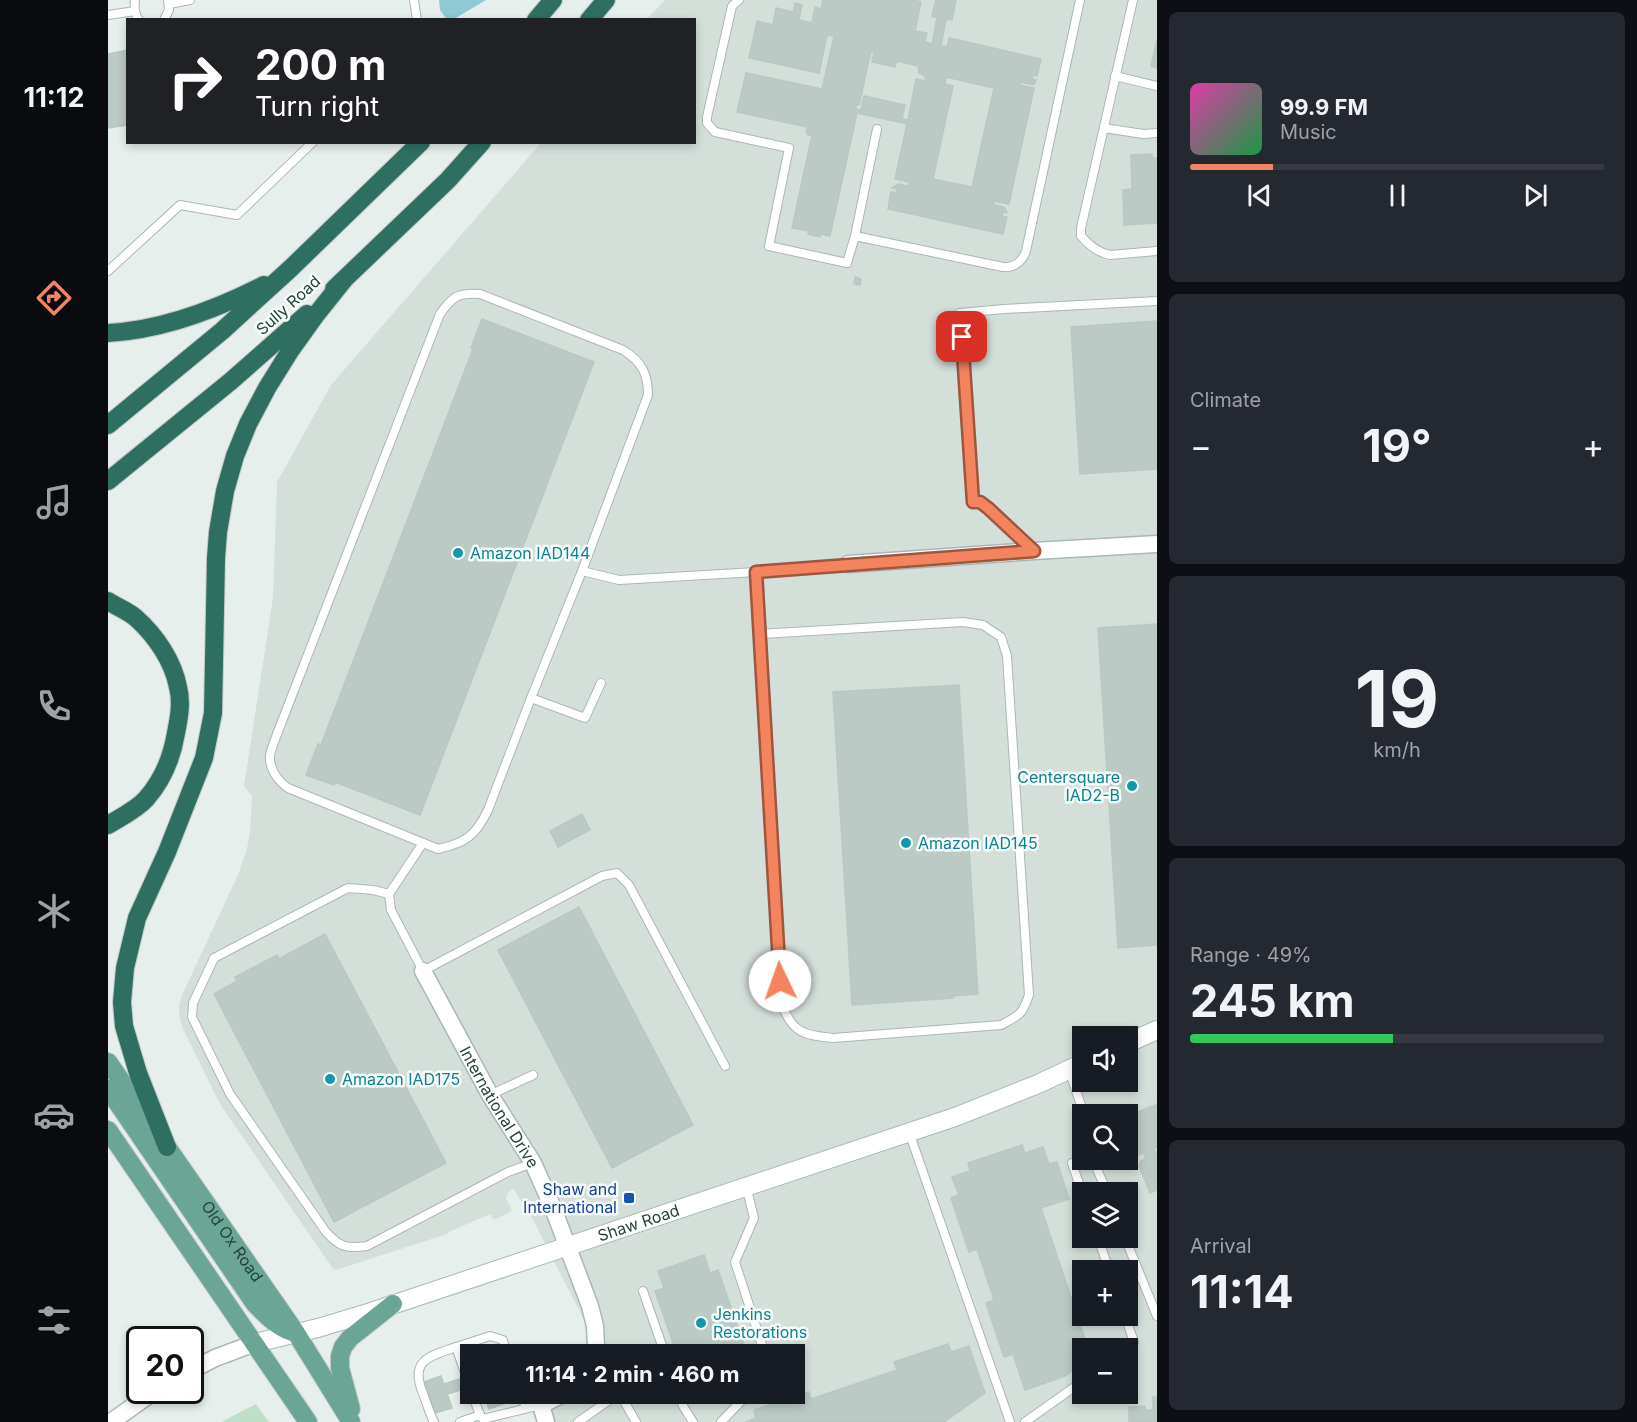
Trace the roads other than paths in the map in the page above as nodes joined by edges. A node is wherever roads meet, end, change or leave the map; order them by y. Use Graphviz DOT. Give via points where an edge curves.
graph roads {
  1 [pos="135,0"];
  2 [pos="190,0"];
  3 [pos="414,0"];
  4 [pos="553,0"];
  5 [pos="606,0"];
  6 [pos="739,0"];
  7 [pos="1080,0"];
  8 [pos="1133,0"];
  9 [pos="168,2"];
  10 [pos="108,15"];
  11 [pos="137,15"];
  12 [pos="165,18"];
  13 [pos="417,18"];
  14 [pos="538,18"];
  15 [pos="591,18"];
  16 [pos="1115,75"];
  17 [pos="1157,86"];
  18 [pos="1104,128"];
  19 [pos="877,129"];
  20 [pos="1157,133"];
  21 [pos="311,144"];
  22 [pos="419,144"];
  23 [pos="480,144"];
  24 [pos="855,236"];
  25 [pos="1157,251"];
  26 [pos="291,268"];
  27 [pos="108,270"];
  28 [pos="343,281"];
  29 [pos="1157,301"];
  30 [pos="108,333"];
  31 [pos="108,425"];
  32 [pos="108,481"];
  33 [pos="1157,544"];
  34 [pos="1034,551"];
  35 [pos="849,564"];
  36 [pos="582,571"];
  37 [pos="756,572"];
  38 [pos="108,602"];
  39 [pos="760,634"];
  40 [pos="601,683"];
  41 [pos="531,698"];
  42 [pos="108,825"];
  43 [pos="423,843"];
  44 [pos="389,894"];
  45 [pos="423,971"];
  46 [pos="1157,1030"];
  47 [pos="1138,1039"];
  48 [pos="108,1062"];
  49 [pos="725,1066"];
  50 [pos="1072,1068"];
  51 [pos="533,1075"];
  52 [pos="108,1089"];
  53 [pos="490,1095"];
  54 [pos="108,1130"];
  55 [pos="909,1132"];
  56 [pos="167,1147"];
  57 [pos="532,1163"];
  58 [pos="746,1186"];
  59 [pos="567,1247"];
  60 [pos="1129,1248"];
  61 [pos="643,1291"];
  62 [pos="393,1304"];
  63 [pos="1156,1313"];
  64 [pos="296,1333"];
  65 [pos="255,1343"];
  66 [pos="465,1344"];
  67 [pos="503,1344"];
  68 [pos="596,1344"];
  69 [pos="662,1344"];
  70 [pos="762,1344"];
  71 [pos="460,1346"];
  72 [pos="456,1347"];
  73 [pos="460,1358"];
  74 [pos="204,1364"];
  75 [pos="1072,1389"];
  76 [pos="136,1404"];
  77 [pos="476,1404"];
  78 [pos="530,1404"];
  79 [pos="540,1404"];
  80 [pos="604,1404"];
  81 [pos="625,1404"];
  82 [pos="682,1404"];
  83 [pos="738,1404"];
  84 [pos="533,1407"];
  85 [pos="515,1411"];
  86 [pos="480,1415"];
  87 [pos="111,1422"];
  88 [pos="308,1422"];
  89 [pos="353,1422"];
  90 [pos="434,1422"];
  91 [pos="460,1422"];
  92 [pos="514,1422"];
  93 [pos="546,1422"];
  94 [pos="578,1422"];
  95 [pos="636,1422"];
  96 [pos="693,1422"];
  97 [pos="721,1422"];
  98 [pos="1010,1422"];
  99 [pos="1025,1422"];
  1 -- 11 [label="lane"];
  2 -- 9 [label="lane"];
  3 -- 13 [label="lane"];
  4 -- 14 [label="highway"];
  5 -- 15 [label="highway"];
  6 -- 24 [label="lane" via="732,6 707,123 715,132 789,148 769,246 847,263"];
  7 -- 24 [label="lane" via="1026,251 1020,261 1003,267"];
  8 -- 16 [label="lane"];
  9 -- 12 [label="lane"];
  10 -- 11 [label="lane"];
  16 -- 17 [label="lane"];
  16 -- 18 [label="lane"];
  18 -- 20 [label="lane"];
  18 -- 25 [label="lane" via="1081,236 1104,254"];
  19 -- 24 [label="lane"];
  21 -- 27 [label="lane" via="237,215 180,205"];
  22 -- 26 [label="highway, Sully Road"];
  23 -- 28 [label="highway, Sully Road"];
  26 -- 30 [label="highway" via="268,283 182,320"];
  26 -- 31 [label="highway, Sully Road"];
  28 -- 32 [label="highway, Sully Road" via="239,374"];
  28 -- 56 [label="highway" via="273,379 235,456 218,532 213,713 204,758 137,918 125,968 124,1026"];
  29 -- 34 [label="lane" via="960,313 973,502 988,508"];
  33 -- 34 [label="street"];
  34 -- 35 [label="street"];
  35 -- 37 [label="lane"];
  36 -- 37 [label="lane" via="619,580"];
  36 -- 41 [label="lane"];
  36 -- 43 [label="lane" via="648,395 648,381 633,356 623,350 480,294 460,295 450,300 440,314 270,757 279,782 288,788"];
  37 -- 39 [label="lane"];
  38 -- 42 [label="highway" via="135,617 155,639 170,662 179,689 174,748 160,779 145,800"];
  39 -- 39 [label="lane" via="782,1004 786,1016 794,1027 813,1036 833,1038 1001,1025 1015,1018 1024,1010 1029,994 1007,656 1000,637 983,625 963,622"];
  40 -- 41 [label="lane" via="585,718"];
  41 -- 43 [label="lane" via="479,828 455,846 438,849"];
  43 -- 44 [label="lane"];
  44 -- 45 [label="lane" via="391,910"];
  44 -- 57 [label="lane" via="348,888 214,958 193,1003 192,1017 230,1094 326,1232 344,1247 367,1246"];
  45 -- 49 [label="lane" via="602,876 617,873 629,885"];
  45 -- 53 [label="street, International Drive"];
  46 -- 47 [label="main road"];
  48 -- 56 [label="main road, Old Ox Road"];
  50 -- 55 [label="main road, Shaw Road"];
  51 -- 53 [label="lane"];
  52 -- 64 [label="main road" via="255,1304 283,1329"];
  53 -- 57 [label="street, International Drive"];
  54 -- 65 [label="main road"];
  55 -- 58 [label="main road, Shaw Road"];
  55 -- 98 [label="lane"];
  56 -- 64 [label="main road, Old Ox Road"];
  57 -- 59 [label="street, International Drive"];
  58 -- 59 [label="main road, Shaw Road"];
  58 -- 70 [label="lane" via="754,1218 735,1262"];
  59 -- 62 [label="main road, Shaw Road"];
  59 -- 68 [label="street, International Drive" via="590,1306"];
  60 -- 63 [label="lane"];
  61 -- 69 [label="lane"];
  62 -- 64 [label="main road, Shaw Road"];
  62 -- 89 [label="main road" via="350,1338 341,1351 341,1376"];
  64 -- 65 [label="main road, Shaw Road"];
  64 -- 89 [label="main road, Old Ox Road"];
  65 -- 74 [label="street, Shaw Road"];
  65 -- 88 [label="main road"];
  66 -- 67 [label="lane" via="490,1336"];
  71 -- 72 [label="lane"];
  72 -- 73 [label="lane"];
  72 -- 90 [label="lane" via="428,1358 418,1370"];
  75 -- 99 [label="lane"];
  76 -- 87 [label="street"];
  77 -- 86 [label="lane"];
  78 -- 84 [label="lane"];
  79 -- 84 [label="street"];
  80 -- 94 [label="lane"];
  81 -- 95 [label="lane"];
  82 -- 96 [label="lane"];
  83 -- 97 [label="lane"];
  84 -- 85 [label="lane"];
  84 -- 93 [label="street"];
  85 -- 86 [label="lane" via="483,1419"];
  85 -- 92 [label="lane"];
  86 -- 91 [label="lane"];
}
